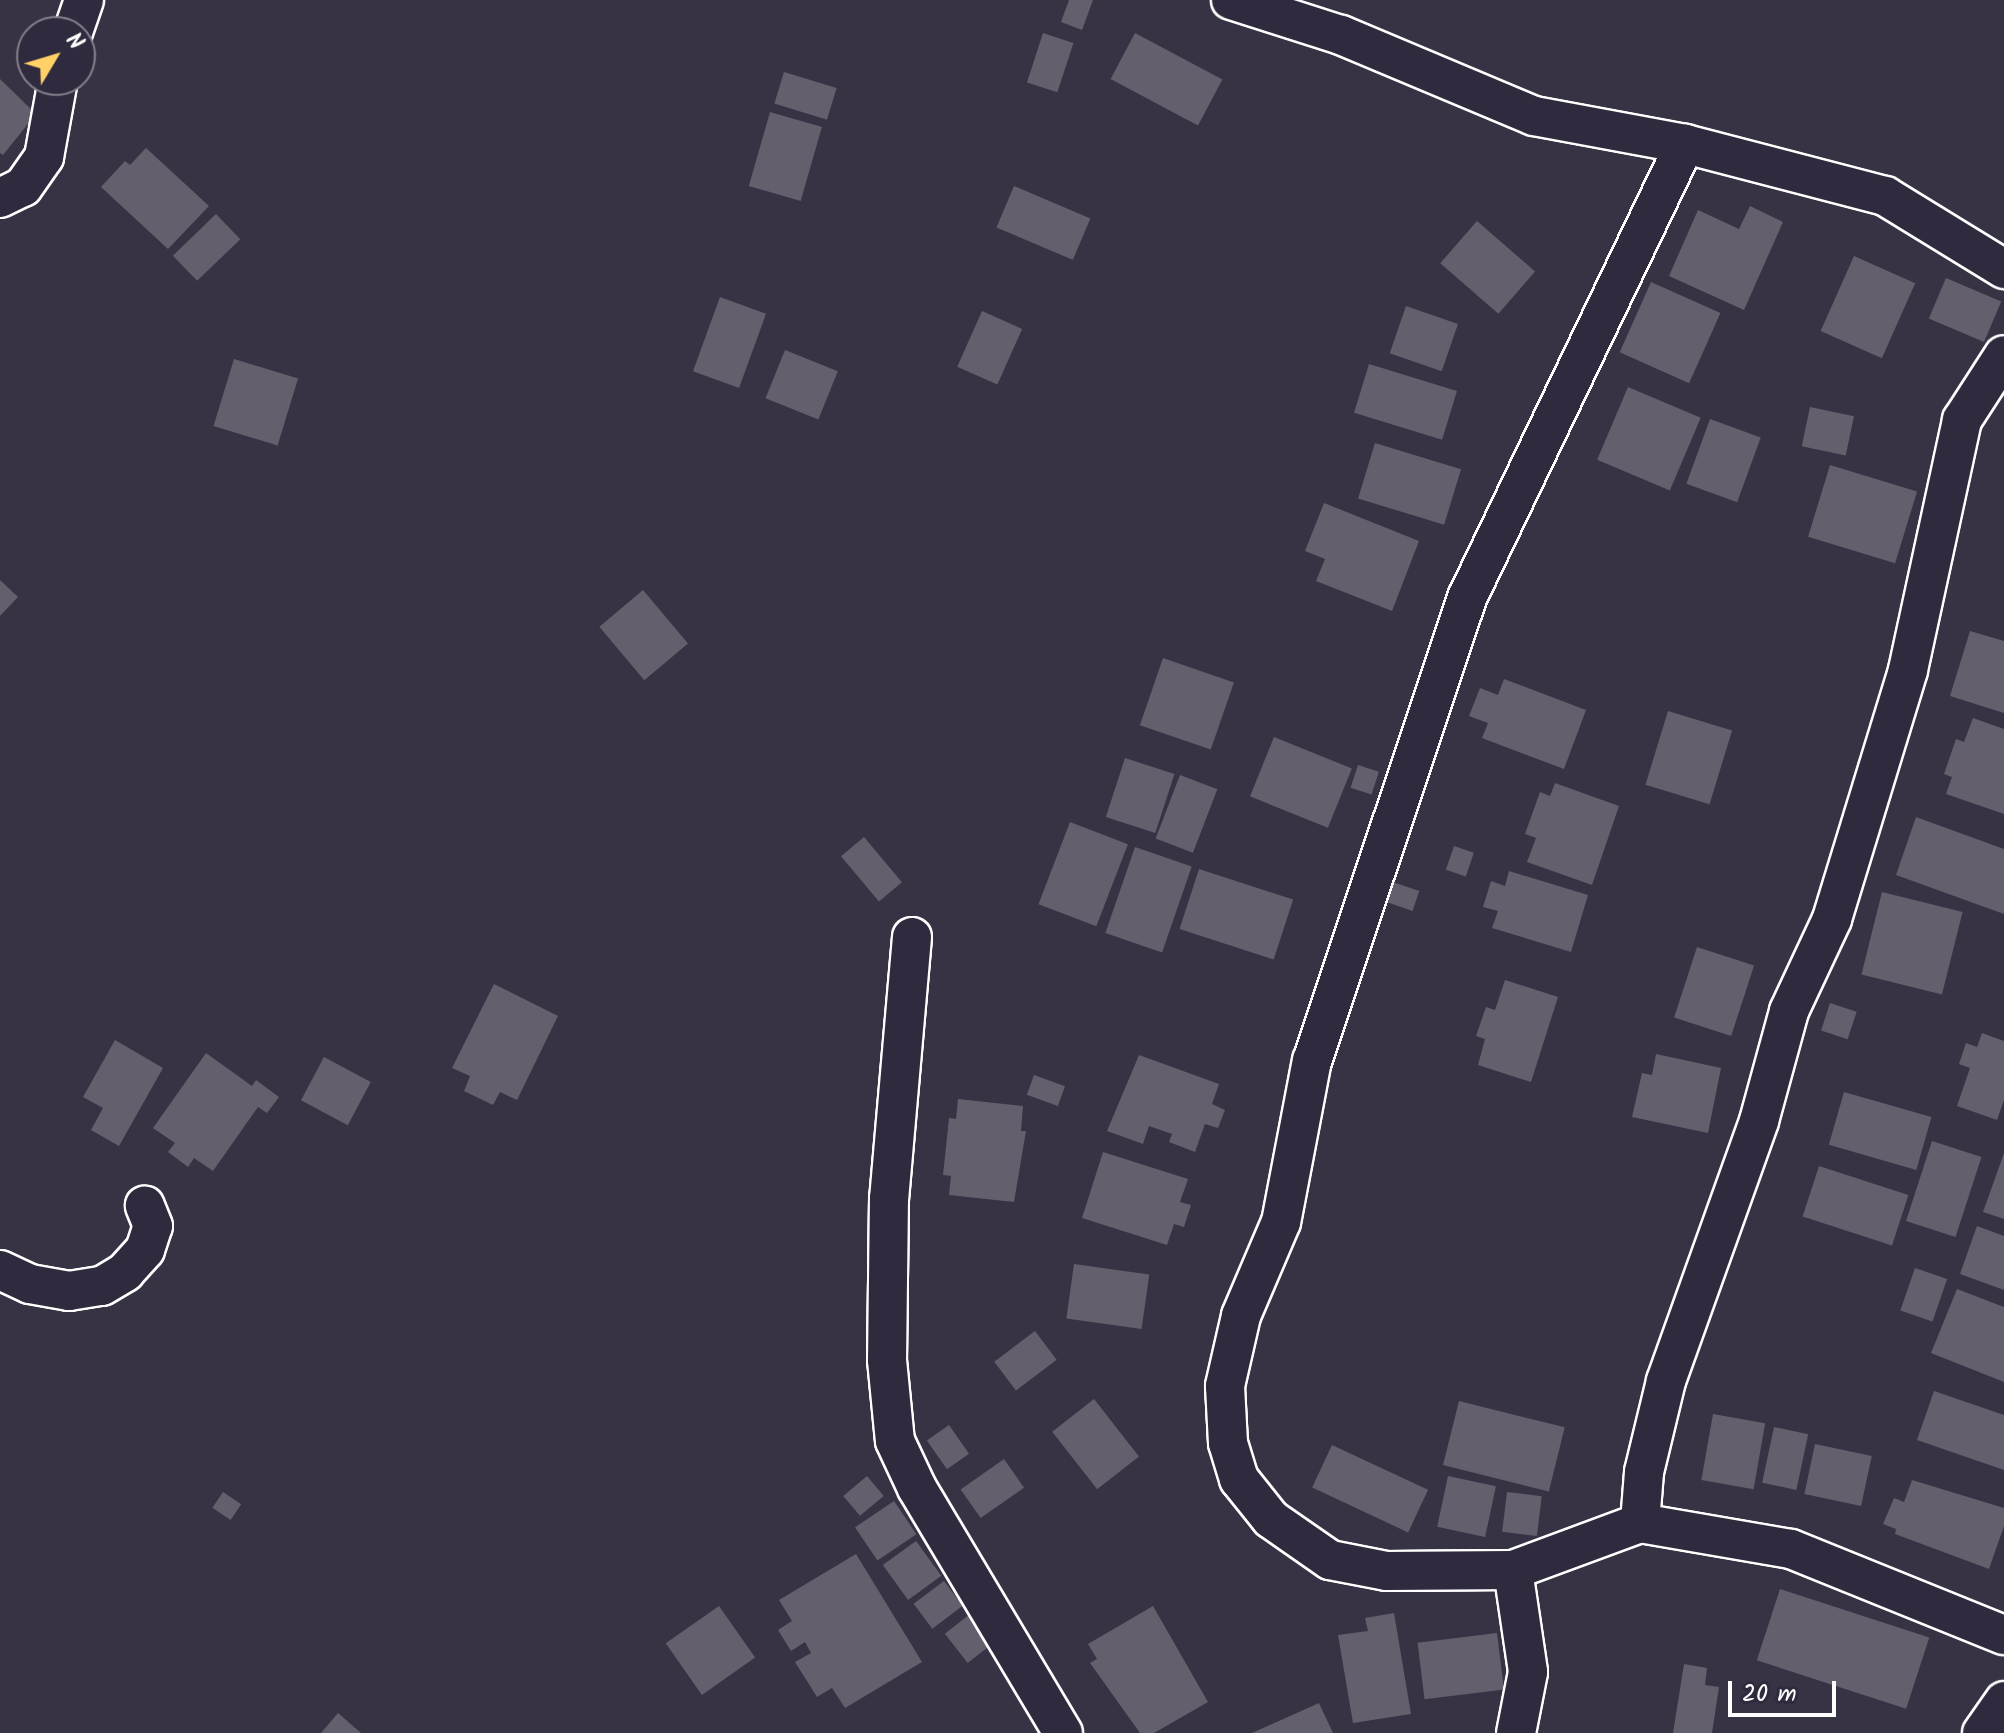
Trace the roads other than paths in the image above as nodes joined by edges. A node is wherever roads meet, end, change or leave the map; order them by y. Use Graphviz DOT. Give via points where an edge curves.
graph roads {
  1 [pos="1249,3"];
  2 [pos="55,96"];
  3 [pos="1685,144"];
  4 [pos="0,198"];
  5 [pos="2004,269"];
  6 [pos="2004,355"];
  7 [pos="912,937"];
  8 [pos="145,1206"];
  9 [pos="0,1270"];
  10 [pos="1640,1523"];
  11 [pos="1513,1570"];
  12 [pos="2004,1635"];
  13 [pos="2004,1701"];
  14 [pos="1063,1733"];
  15 [pos="1516,1733"];
  16 [pos="1982,1733"];
  1 -- 3 [label="street" via="1341,35 1534,116"];
  2 -- 4 [label="street" via="44,157 23,187"];
  3 -- 5 [label="street" via="1885,196"];
  3 -- 11 [label="street" via="1467,598 1312,1060 1281,1222 1241,1316 1225,1386 1228,1443 1239,1479 1271,1519 1330,1560 1386,1571"];
  6 -- 10 [label="street" via="1962,420 1908,670 1832,919 1789,1011 1759,1121 1666,1381 1644,1472"];
  7 -- 14 [label="street" via="889,1198 887,1360 895,1441 917,1488"];
  8 -- 9 [label="street" via="153,1226 145,1250 125,1272 102,1286 69,1291 30,1284"];
  10 -- 11 [label="street"];
  10 -- 12 [label="street" via="1791,1549"];
  11 -- 15 [label="street" via="1528,1672"];
  13 -- 16 [label="street"];
}
